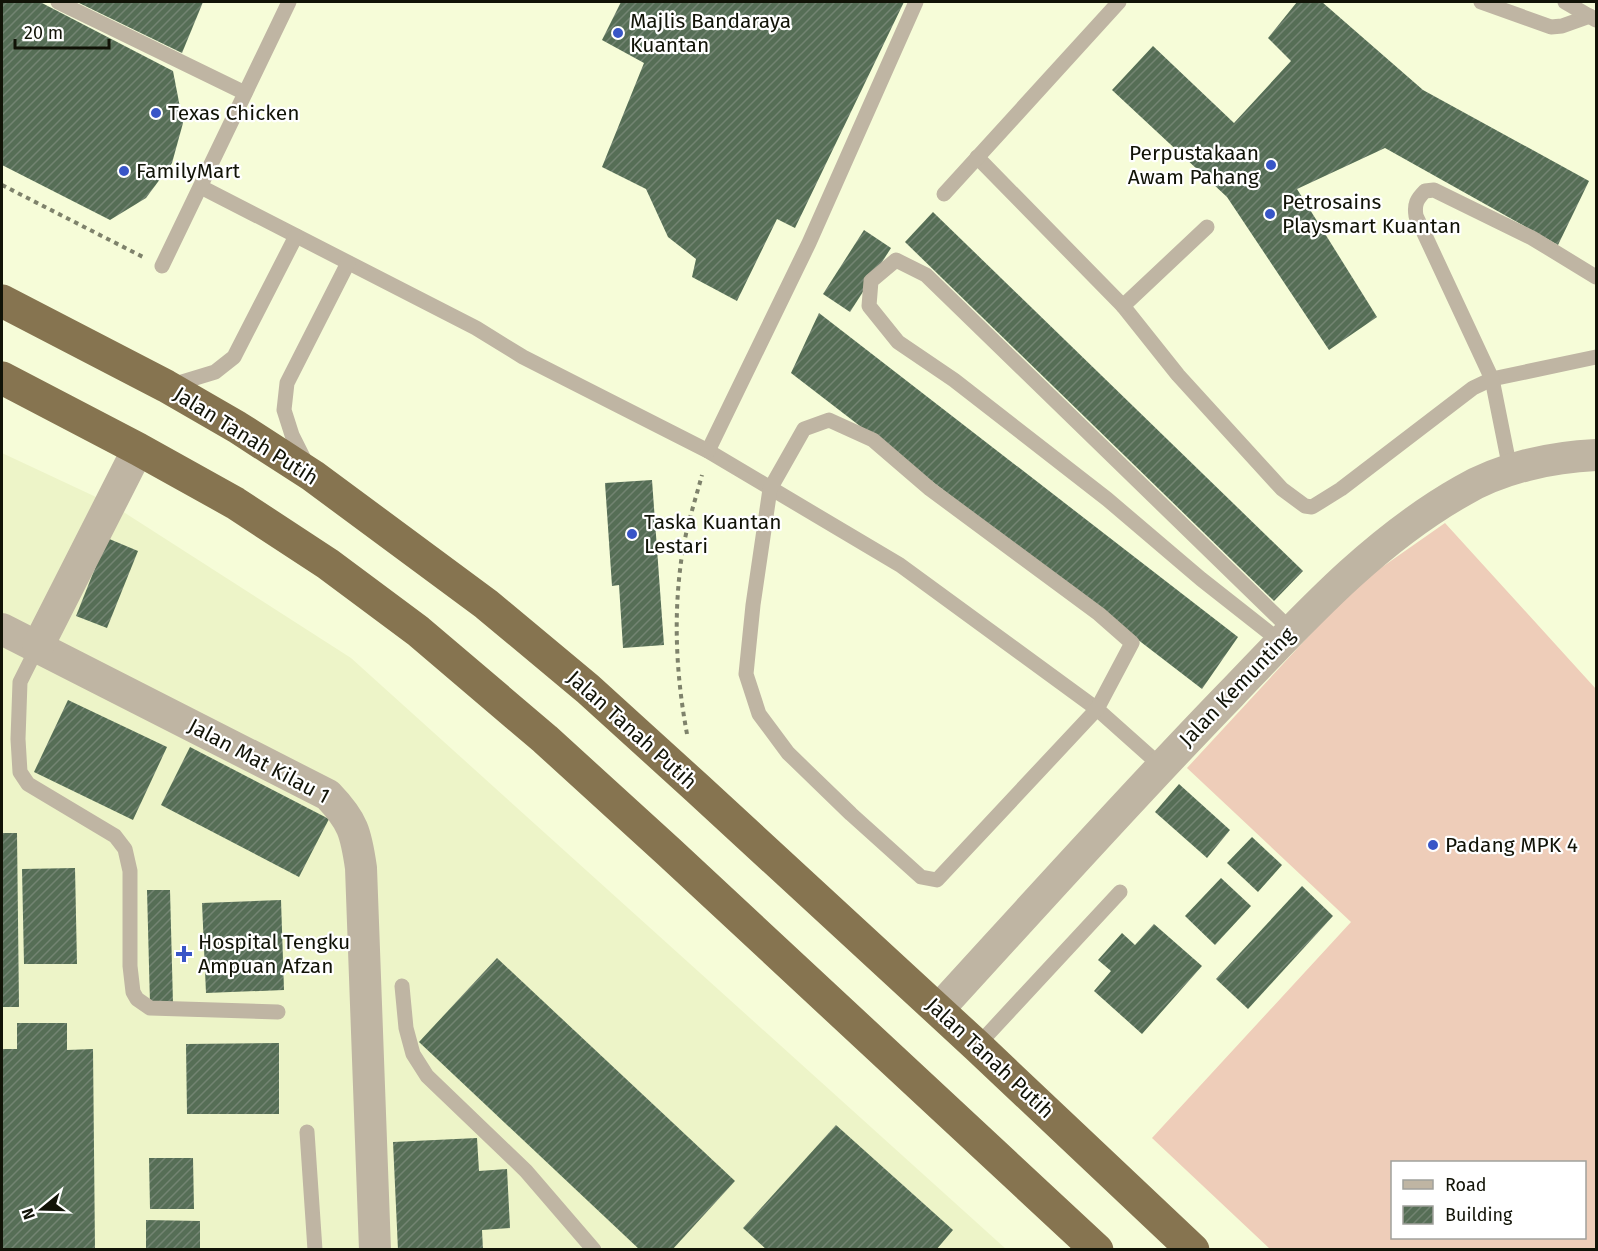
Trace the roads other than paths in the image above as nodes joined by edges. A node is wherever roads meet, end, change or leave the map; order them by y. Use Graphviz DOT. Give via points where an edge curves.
graph roads {
  1 [pos="58,2"];
  2 [pos="289,2"];
  3 [pos="916,2"];
  4 [pos="1119,2"];
  5 [pos="1481,2"];
  6 [pos="1565,2"];
  7 [pos="1593,18"];
  8 [pos="245,93"];
  9 [pos="977,157"];
  10 [pos="201,187"];
  11 [pos="945,194"];
  12 [pos="1207,227"];
  13 [pos="296,236"];
  14 [pos="348,263"];
  15 [pos="162,266"];
  16 [pos="1596,277"];
  17 [pos="2,301"];
  18 [pos="1124,306"];
  19 [pos="1596,357"];
  20 [pos="2,378"];
  21 [pos="1492,380"];
  22 [pos="166,386"];
  23 [pos="138,449"];
  24 [pos="708,451"];
  25 [pos="1596,455"];
  26 [pos="1510,469"];
  27 [pos="313,476"];
  28 [pos="770,489"];
  29 [pos="2,629"];
  30 [pos="1287,636"];
  31 [pos="38,646"];
  32 [pos="1096,710"];
  33 [pos="1161,766"];
  34 [pos="1120,892"];
  35 [pos="402,986"];
  36 [pos="938,1010"];
  37 [pos="278,1012"];
  38 [pos="977,1046"];
  39 [pos="307,1132"];
  40 [pos="1094,1248"];
  41 [pos="315,1250"];
  42 [pos="375,1250"];
  43 [pos="594,1250"];
  44 [pos="1193,1250"];
  1 -- 8 [label="lane"];
  2 -- 8 [label="lane"];
  3 -- 24 [label="lane" via="809,243"];
  4 -- 9 [label="lane"];
  5 -- 7 [label="lane" via="1551,27"];
  6 -- 7 [label="lane"];
  8 -- 10 [label="lane"];
  9 -- 11 [label="lane"];
  9 -- 18 [label="lane"];
  10 -- 13 [label="lane"];
  10 -- 15 [label="lane"];
  12 -- 18 [label="lane"];
  13 -- 14 [label="lane"];
  13 -- 22 [label="lane" via="234,357 216,372"];
  14 -- 24 [label="lane"];
  14 -- 27 [label="lane" via="287,383 284,410"];
  16 -- 21 [label="lane" via="1532,238 1434,190 1425,191 1416,200 1416,216"];
  17 -- 22 [label="highway, Jalan Tanah Putih"];
  18 -- 21 [label="lane" via="1178,375 1282,489 1305,506 1312,507 1341,489 1473,388"];
  19 -- 21 [label="lane"];
  20 -- 23 [label="highway"];
  21 -- 26 [label="lane"];
  22 -- 27 [label="highway, Jalan Tanah Putih"];
  23 -- 31 [label="street"];
  23 -- 40 [label="highway" via="244,509 328,564 418,631 653,837"];
  24 -- 28 [label="lane"];
  25 -- 26 [label="street, Jalan Kemunting"];
  26 -- 30 [label="street, Jalan Kemunting" via="1464,489 1428,512 1371,556"];
  27 -- 36 [label="highway, Jalan Tanah Putih" via="486,604 588,689"];
  28 -- 32 [label="lane" via="900,565"];
  28 -- 32 [label="lane" via="804,429 829,420 873,440 930,489 1100,614 1131,642"];
  28 -- 32 [label="lane" via="746,674 759,714 788,753 921,877 937,880"];
  29 -- 31 [label="street, Jalan Mat Kilau 1"];
  30 -- 30 [label="lane" via="1201,579 1098,492 954,380 898,342 868,306 871,281 896,260 926,275"];
  30 -- 33 [label="street, Jalan Kemunting"];
  31 -- 37 [label="lane" via="20,682 20,772 27,784 115,836 125,849 130,871 130,966 137,999 150,1008"];
  31 -- 42 [label="street, Jalan Mat Kilau 1" via="328,795 347,814 361,868"];
  32 -- 33 [label="lane"];
  33 -- 36 [label="street, Jalan Kemunting"];
  34 -- 38 [label="lane"];
  35 -- 43 [label="lane" via="413,1054 427,1076 526,1171"];
  36 -- 38 [label="highway, Jalan Tanah Putih"];
  38 -- 44 [label="highway, Jalan Tanah Putih"];
  39 -- 41 [label="lane"];
}
